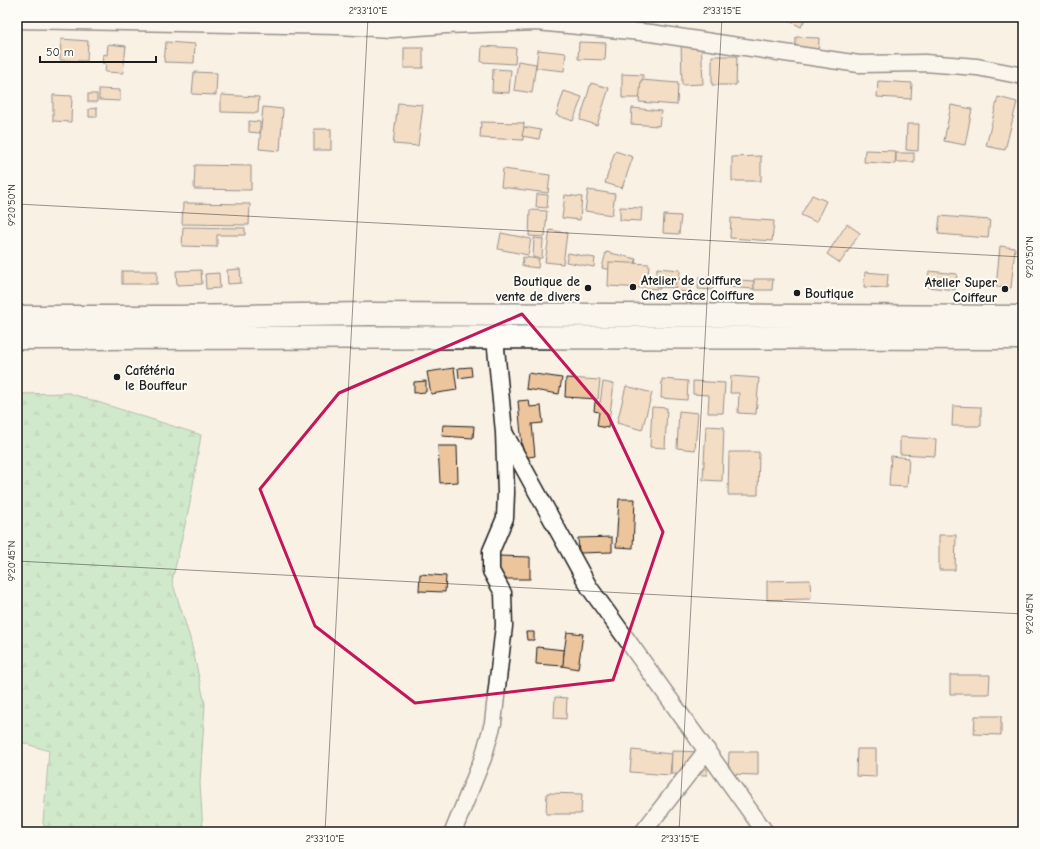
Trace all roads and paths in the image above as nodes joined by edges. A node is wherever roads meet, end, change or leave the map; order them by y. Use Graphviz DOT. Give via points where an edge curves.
graph roads {
  1 [pos="17,20"];
  2 [pos="1023,76"];
  3 [pos="17,317"];
  4 [pos="1023,317"];
  5 [pos="17,338"];
  6 [pos="495,338"];
  7 [pos="1023,338"];
  8 [pos="504,432"];
  9 [pos="707,750"];
  10 [pos="453,832"];
  11 [pos="643,832"];
  12 [pos="765,832"];
  1 -- 2 [label="street" via="391,29 537,22 651,33 859,64 925,63 977,67"];
  3 -- 4 [label="main road" via="369,314"];
  5 -- 6 [label="main road"];
  6 -- 7 [label="main road"];
  6 -- 8 [label="street"];
  8 -- 9 [label="street" via="589,587"];
  8 -- 10 [label="street" via="505,518 491,552 491,571 502,593 504,626 493,723 483,758"];
  9 -- 11 [label="street"];
  9 -- 12 [label="street"];
}
